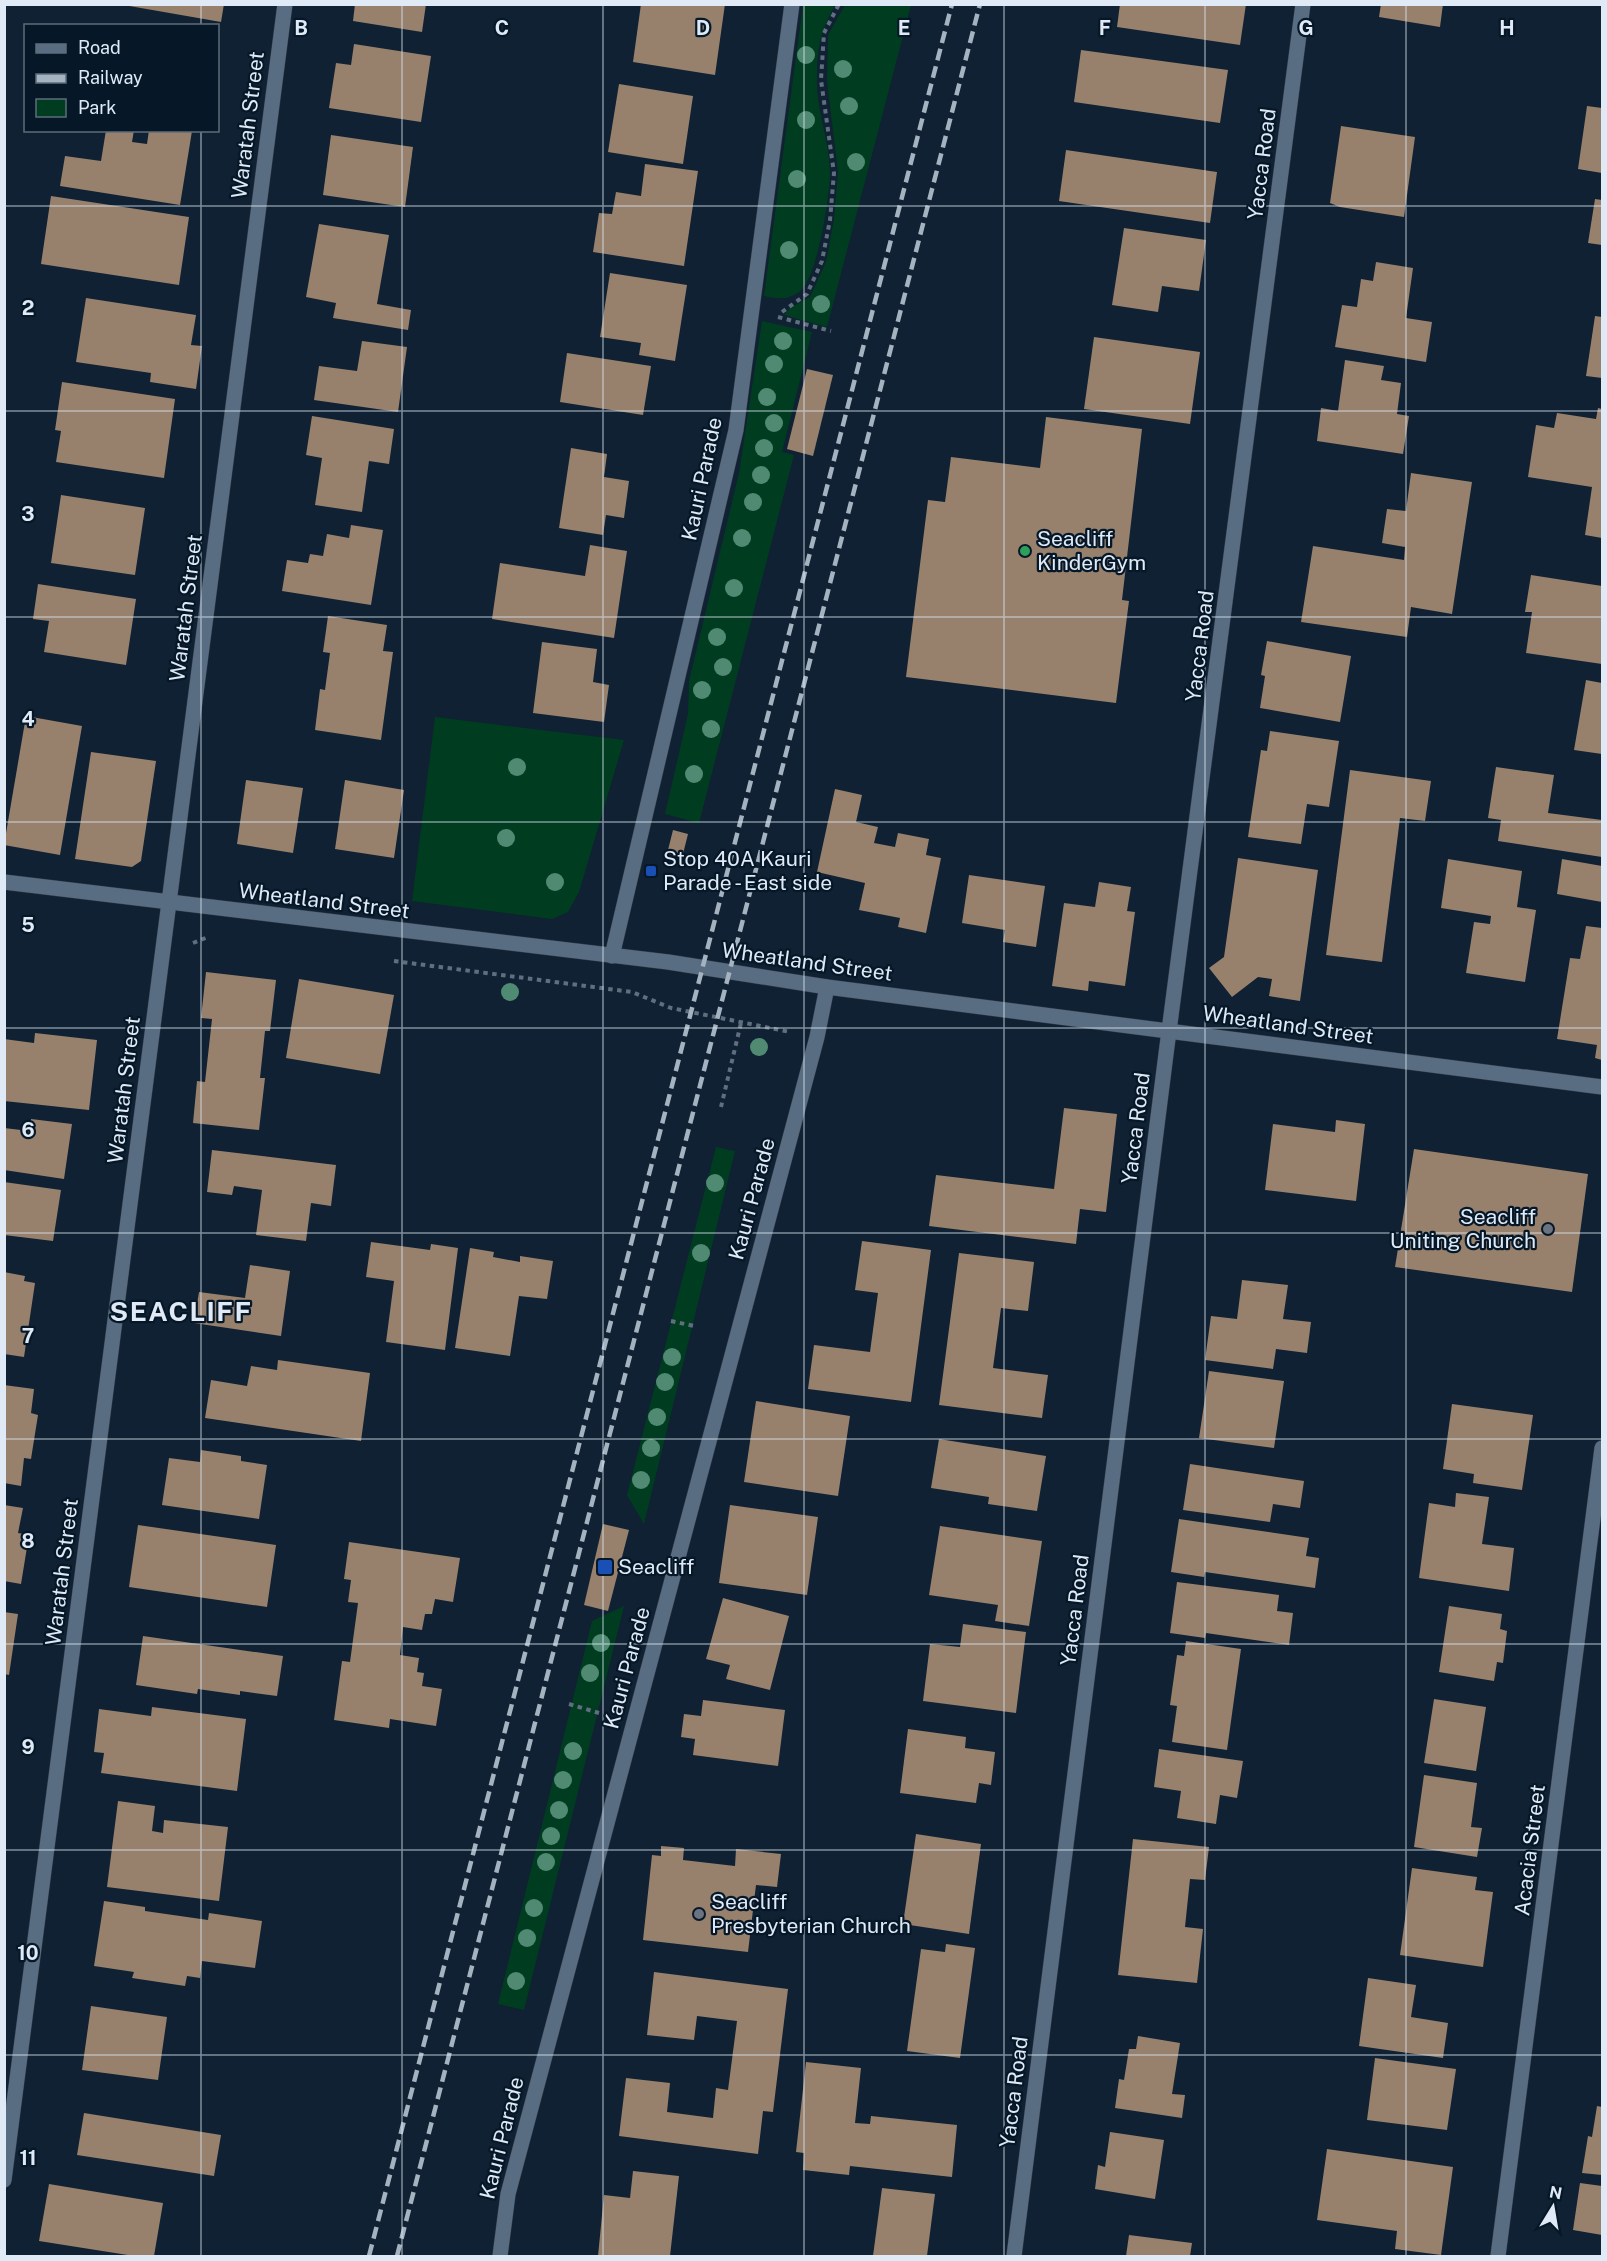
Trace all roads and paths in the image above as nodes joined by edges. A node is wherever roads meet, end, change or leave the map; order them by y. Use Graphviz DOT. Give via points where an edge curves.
graph roads {
  1 [pos="285,4"];
  2 [pos="792,4"];
  3 [pos="839,4"];
  4 [pos="1303,4"];
  5 [pos="752,310"];
  6 [pos="777,317"];
  7 [pos="831,331"];
  8 [pos="4,882"];
  9 [pos="169,904"];
  10 [pos="218,939"];
  11 [pos="184,947"];
  12 [pos="612,956"];
  13 [pos="384,960"];
  14 [pos="827,987"];
  15 [pos="741,1023"];
  16 [pos="1169,1031"];
  17 [pos="818,1037"];
  18 [pos="1602,1087"];
  19 [pos="721,1107"];
  20 [pos="671,1321"];
  21 [pos="694,1326"];
  22 [pos="1602,1448"];
  23 [pos="569,1704"];
  24 [pos="599,1713"];
  25 [pos="4,2180"];
  26 [pos="500,2256"];
  27 [pos="1014,2256"];
  28 [pos="1498,2256"];
  1 -- 9 [label="street, Waratah Street"];
  2 -- 5 [label="street, Kauri Parade"];
  3 -- 6 [label="path" via="824,33 821,80 834,173 824,250 807,294"];
  4 -- 16 [label="street, Yacca Road"];
  5 -- 6 [label="path"];
  5 -- 12 [label="street, Kauri Parade" via="736,430"];
  6 -- 7 [label="path"];
  8 -- 9 [label="street, Wheatland Street"];
  9 -- 12 [label="street, Wheatland Street"];
  9 -- 25 [label="street, Waratah Street"];
  10 -- 11 [label="path" via="206,937"];
  12 -- 14 [label="street, Wheatland Street"];
  13 -- 15 [label="path" via="632,992 671,1008"];
  14 -- 16 [label="street, Wheatland Street"];
  14 -- 17 [label="street, Kauri Parade"];
  15 -- 17 [label="path"];
  15 -- 19 [label="path"];
  16 -- 18 [label="street, Wheatland Street"];
  16 -- 27 [label="street, Yacca Road"];
  17 -- 26 [label="street, Kauri Parade" via="508,2194"];
  20 -- 21 [label="path"];
  22 -- 28 [label="street, Acacia Street"];
  23 -- 24 [label="path"];
}
